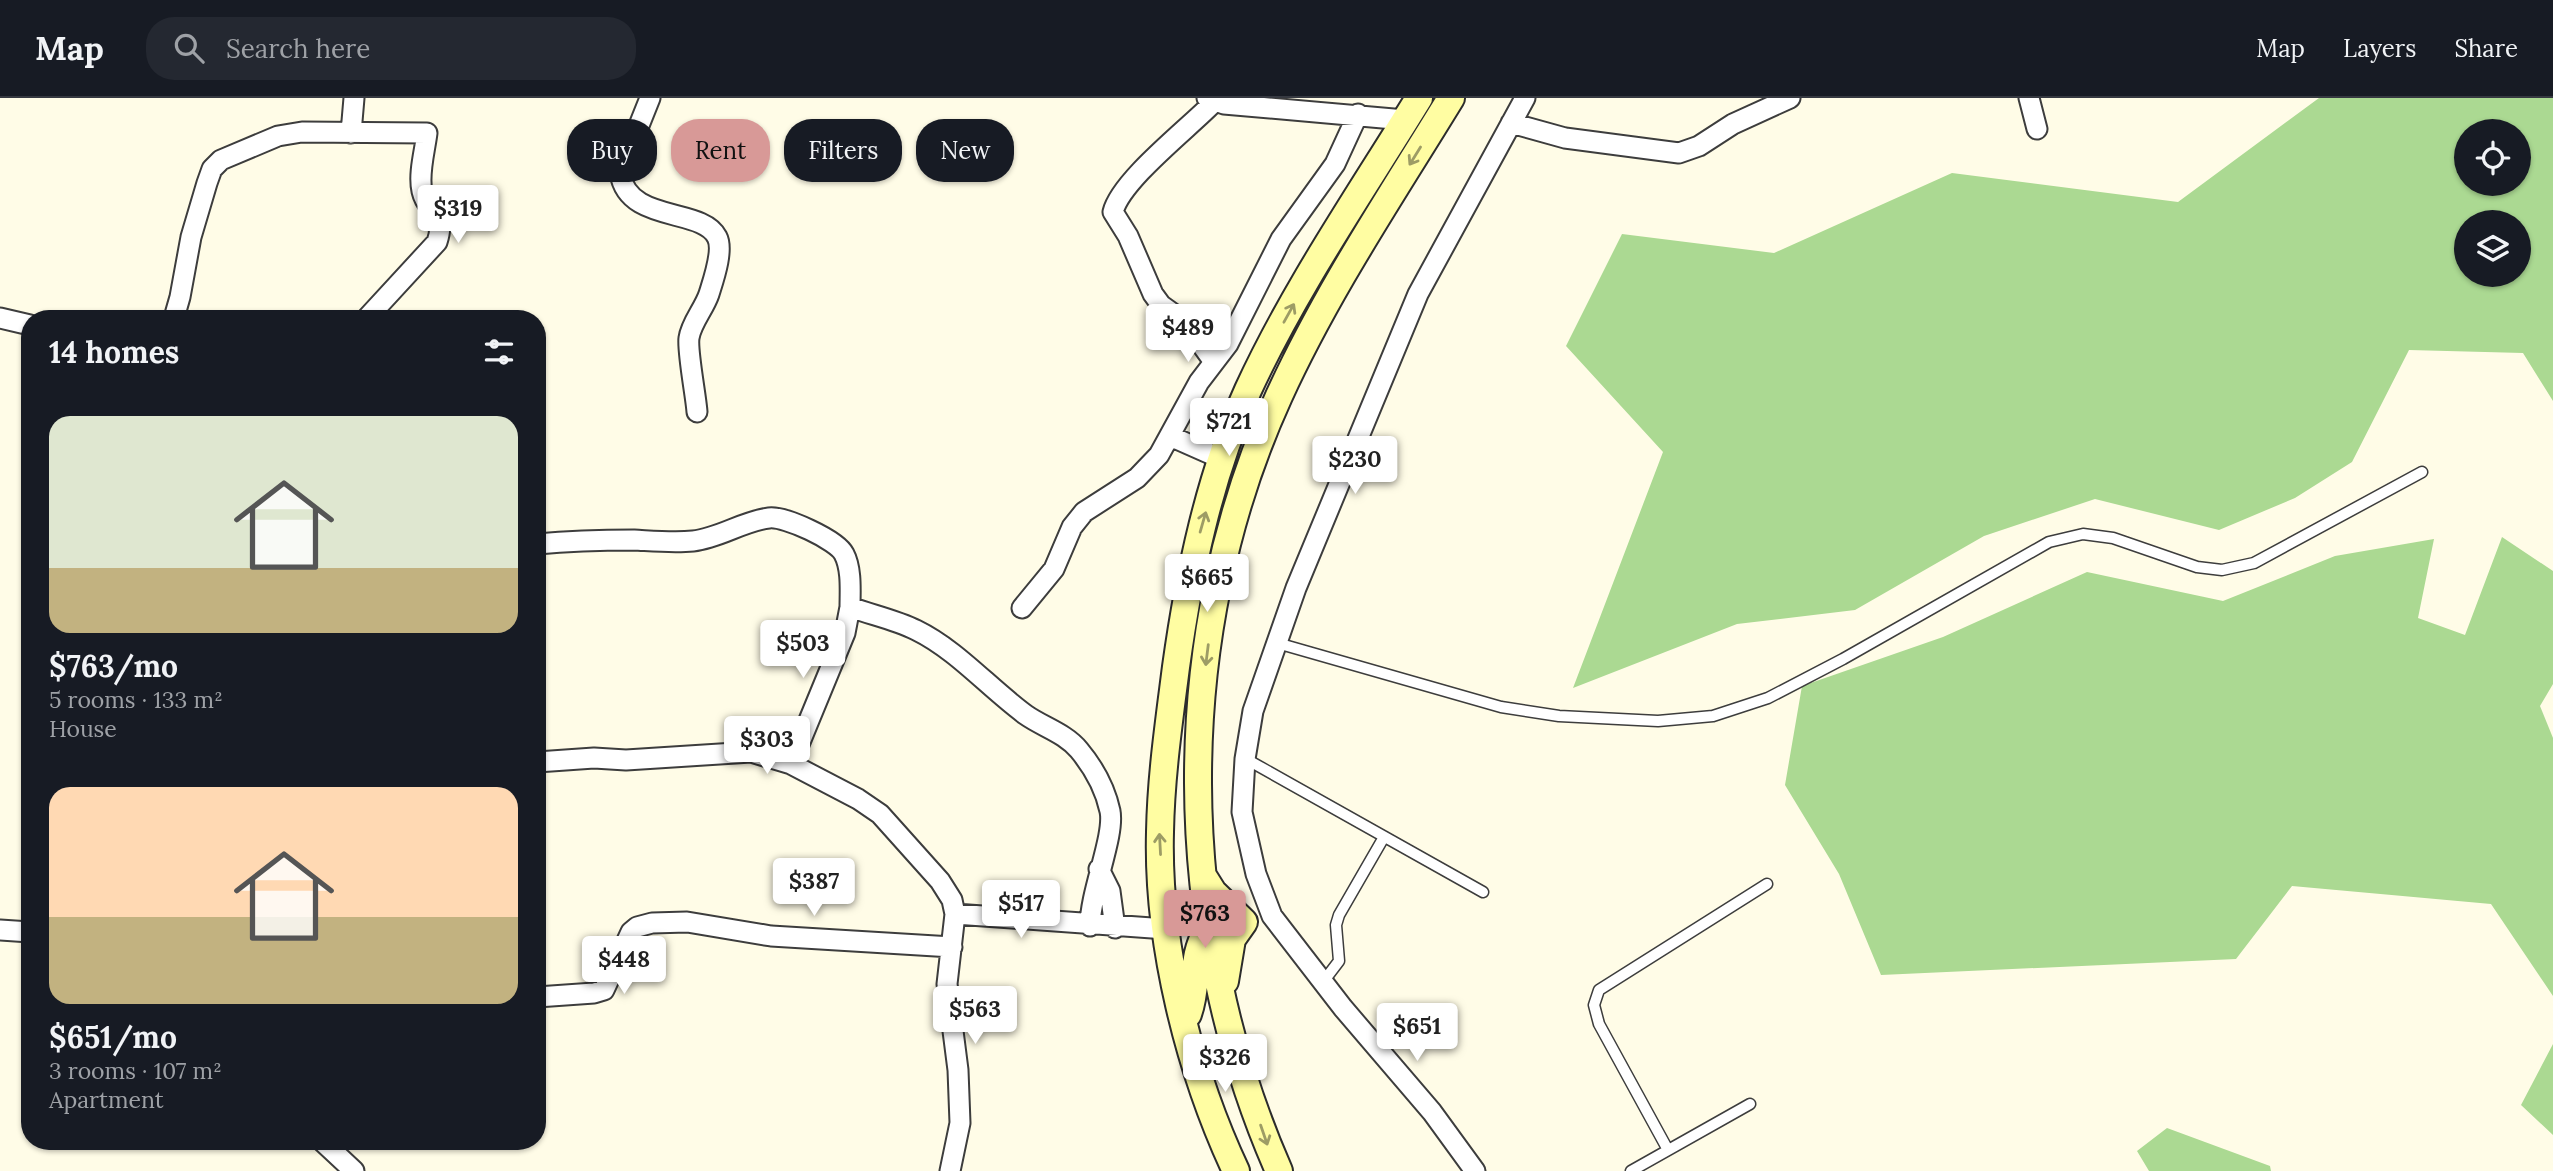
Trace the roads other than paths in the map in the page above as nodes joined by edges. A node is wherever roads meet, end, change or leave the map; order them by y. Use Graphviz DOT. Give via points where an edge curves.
graph roads {
  1 [pos="354,98"];
  2 [pos="650,98"];
  3 [pos="1451,98"];
  4 [pos="1525,98"];
  5 [pos="1790,98"];
  6 [pos="2029,98"];
  7 [pos="1211,100"];
  8 [pos="1412,109"];
  9 [pos="1358,114"];
  10 [pos="1511,123"];
  11 [pos="2038,130"];
  12 [pos="351,133"];
  13 [pos="176,310"];
  14 [pos="375,310"];
  15 [pos="0,318"];
  16 [pos="21,323"];
  17 [pos="1214,362"];
  18 [pos="697,412"];
  19 [pos="1170,436"];
  20 [pos="1352,449"];
  21 [pos="1222,459"];
  22 [pos="1378,460"];
  23 [pos="2423,472"];
  24 [pos="546,543"];
  25 [pos="850,607"];
  26 [pos="1021,608"];
  27 [pos="1277,643"];
  28 [pos="1245,759"];
  29 [pos="546,761"];
  30 [pos="791,764"];
  31 [pos="1384,837"];
  32 [pos="1099,869"];
  33 [pos="1202,874"];
  34 [pos="1767,884"];
  35 [pos="1483,892"];
  36 [pos="956,914"];
  37 [pos="1272,916"];
  38 [pos="1244,922"];
  39 [pos="1090,926"];
  40 [pos="1115,928"];
  41 [pos="1166,929"];
  42 [pos="0,930"];
  43 [pos="21,931"];
  44 [pos="1207,931"];
  45 [pos="952,947"];
  46 [pos="1323,982"];
  47 [pos="546,996"];
  48 [pos="1223,999"];
  49 [pos="1185,1022"];
  50 [pos="1750,1104"];
  51 [pos="332,1150"];
  52 [pos="1668,1150"];
  53 [pos="354,1171"];
  54 [pos="950,1171"];
  55 [pos="1236,1171"];
  56 [pos="1279,1171"];
  57 [pos="1475,1171"];
  58 [pos="1631,1171"];
  1 -- 12 [label="street"];
  2 -- 18 [label="street" via="620,173 622,185 634,201 707,227 717,237 719,250 708,295 689,337"];
  3 -- 33 [label="main road, one-way" via="1306,339 1278,399 1237,510 1213,610 1199,716"];
  4 -- 10 [label="street"];
  5 -- 10 [label="street" via="1679,152 1565,138"];
  6 -- 11 [label="street"];
  7 -- 9 [label="street"];
  7 -- 17 [label="street" via="1128,187 1113,212 1153,294 1186,323"];
  8 -- 9 [label="street"];
  21 -- 8 [label="main road, one-way" via="1271,346 1318,260"];
  9 -- 17 [label="street" via="1335,164 1281,239 1228,344"];
  10 -- 20 [label="street" via="1418,294"];
  12 -- 13 [label="street" via="278,136 221,160 212,169"];
  12 -- 14 [label="street" via="427,133 422,194 440,218 441,229 430,253"];
  15 -- 16 [label="street"];
  17 -- 19 [label="street"];
  19 -- 21 [label="street"];
  19 -- 26 [label="street" via="1136,478 1084,512 1072,527 1054,569"];
  20 -- 22 [label="lane"];
  20 -- 27 [label="street"];
  41 -- 21 [label="main road, one-way" via="1160,835 1164,761 1197,543"];
  23 -- 27 [label="lane" via="2254,563 2222,570 2197,567 2113,538 2083,534 2049,542 1768,698 1713,716 1633,720 1501,707"];
  24 -- 25 [label="street" via="692,541 766,518 790,520 844,553"];
  25 -- 30 [label="street" via="845,633"];
  25 -- 32 [label="street" via="933,640 1025,714 1077,748 1095,771 1110,813"];
  27 -- 28 [label="street" via="1252,711"];
  28 -- 31 [label="lane"];
  28 -- 37 [label="street" via="1242,812 1256,874"];
  29 -- 30 [label="street" via="751,752"];
  30 -- 36 [label="street" via="880,814 940,881"];
  31 -- 35 [label="lane"];
  31 -- 46 [label="lane" via="1339,915 1339,961"];
  32 -- 39 [label="street"];
  32 -- 40 [label="street" via="1110,891"];
  33 -- 38 [label="main road" via="1213,892"];
  33 -- 44 [label="main road"];
  34 -- 52 [label="lane" via="1599,990 1594,1005 1599,1024"];
  36 -- 39 [label="street"];
  36 -- 45 [label="street"];
  37 -- 38 [label="street"];
  37 -- 46 [label="street"];
  38 -- 44 [label="street"];
  38 -- 48 [label="main road" via="1232,939"];
  39 -- 40 [label="street"];
  40 -- 41 [label="street"];
  41 -- 49 [label="main road"];
  42 -- 43 [label="street"];
  44 -- 48 [label="main road"];
  44 -- 49 [label="main road" via="1194,964 1193,1000"];
  45 -- 47 [label="street" via="771,936 687,922 652,923 631,932 604,990"];
  45 -- 54 [label="street" via="947,984 961,1102"];
  46 -- 57 [label="street"];
  48 -- 56 [label="main road, one-way" via="1241,1066"];
  49 -- 55 [label="main road"];
  50 -- 52 [label="lane"];
  51 -- 53 [label="street"];
  52 -- 58 [label="lane"];
}
